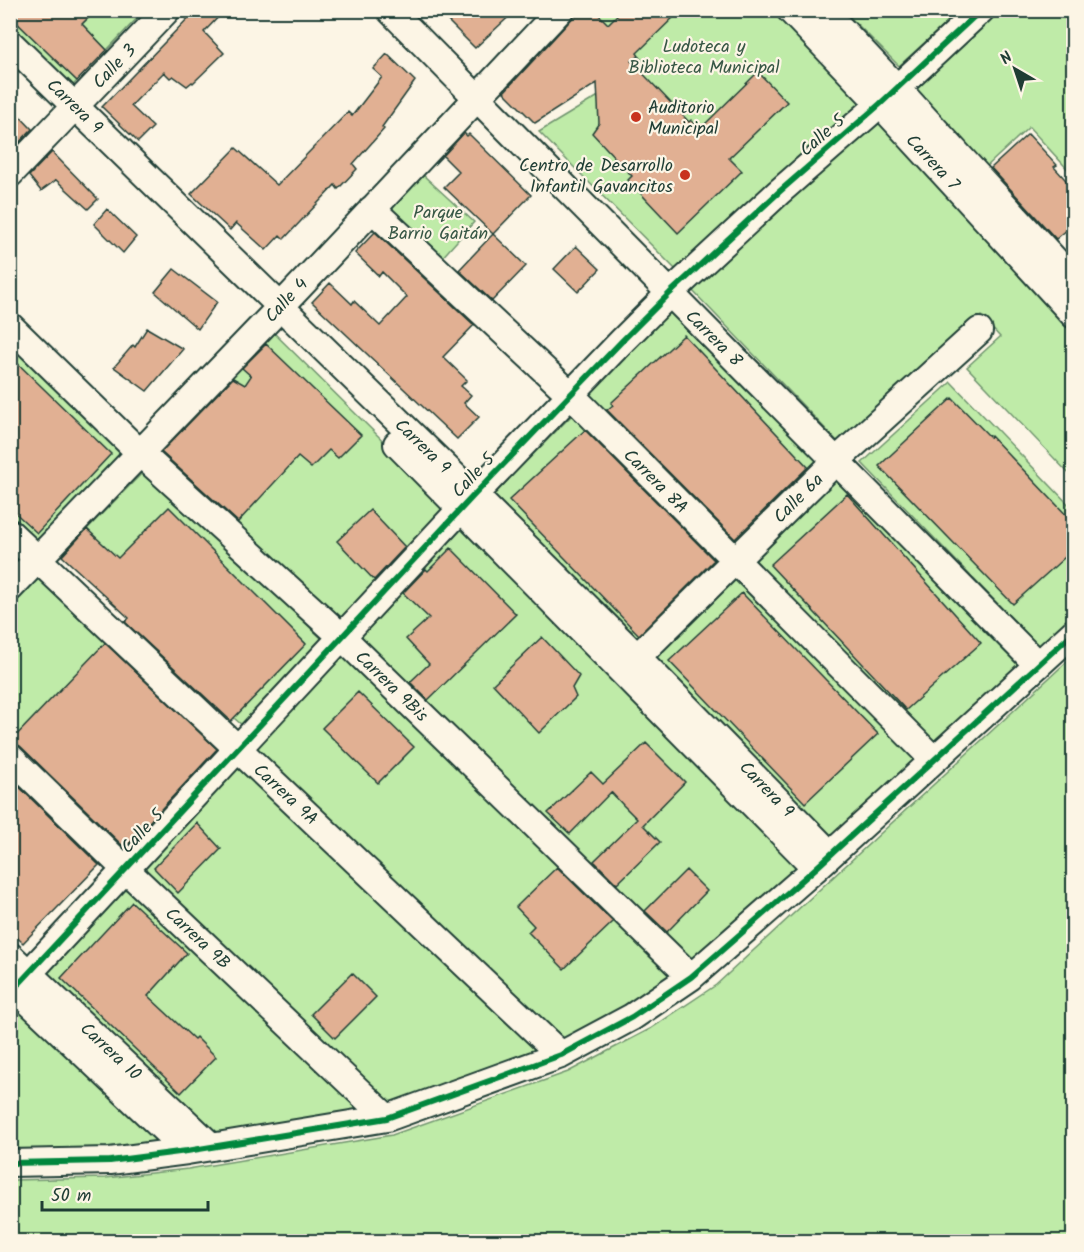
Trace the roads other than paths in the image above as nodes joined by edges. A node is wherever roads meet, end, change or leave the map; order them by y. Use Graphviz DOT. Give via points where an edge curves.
graph roads {
  1 [pos="167,10"];
  2 [pos="390,10"];
  3 [pos="560,10"];
  4 [pos="790,10"];
  5 [pos="823,10"];
  6 [pos="981,10"];
  7 [pos="10,43"];
  8 [pos="10,66"];
  9 [pos="889,96"];
  10 [pos="477,97"];
  11 [pos="70,112"];
  12 [pos="10,174"];
  13 [pos="372,209"];
  14 [pos="1074,280"];
  15 [pos="670,293"];
  16 [pos="274,313"];
  17 [pos="1074,315"];
  18 [pos="10,326"];
  19 [pos="979,331"];
  20 [pos="570,394"];
  21 [pos="140,453"];
  22 [pos="836,461"];
  23 [pos="468,502"];
  24 [pos="10,533"];
  25 [pos="38,559"];
  26 [pos="735,561"];
  27 [pos="10,588"];
  28 [pos="1074,632"];
  29 [pos="342,637"];
  30 [pos="630,664"];
  31 [pos="1038,665"];
  32 [pos="238,749"];
  33 [pos="10,756"];
  34 [pos="934,760"];
  35 [pos="823,861"];
  36 [pos="126,870"];
  37 [pos="16,975"];
  38 [pos="692,977"];
  39 [pos="561,1055"];
  40 [pos="387,1118"];
  41 [pos="212,1147"];
  42 [pos="187,1151"];
  43 [pos="10,1163"];
  1 -- 11 [label="street, Calle 3"];
  2 -- 10 [label="street, Carrera 8"];
  3 -- 10 [label="street, Calle 4"];
  4 -- 9 [label="street, Carrera 7"];
  5 -- 9 [label="street, Carrera 7"];
  6 -- 9 [label="street, Calle 5"];
  7 -- 11 [label="street, Carrera 9"];
  8 -- 11 [label="street, Carrera 9"];
  9 -- 14 [label="street, Carrera 7"];
  9 -- 15 [label="street, Calle 5"];
  9 -- 17 [label="street, Carrera 7"];
  10 -- 13 [label="street, Calle 4"];
  10 -- 15 [label="street, Carrera 8"];
  11 -- 12 [label="street, Calle 3"];
  11 -- 16 [label="street, Carrera 9"];
  13 -- 16 [label="street, Calle 4"];
  13 -- 20 [label="street, Carrera 8A"];
  15 -- 20 [label="street, Calle 5"];
  15 -- 22 [label="street, Carrera 8"];
  16 -- 21 [label="street, Calle 4"];
  16 -- 23 [label="street, Carrera 9"];
  18 -- 21 [label="street, Carrera 9Bis"];
  19 -- 22 [label="street, Calle 6a"];
  20 -- 23 [label="street, Calle 5"];
  20 -- 26 [label="street, Carrera 8A"];
  21 -- 25 [label="street, Calle 4"];
  21 -- 29 [label="street, Carrera 9Bis"];
  22 -- 26 [label="street, Calle 6a"];
  22 -- 31 [label="street, Carrera 8"];
  23 -- 29 [label="street, Calle 5"];
  23 -- 30 [label="street, Carrera 9"];
  24 -- 25 [label="street, Carrera 9A"];
  25 -- 27 [label="street, Calle 4"];
  25 -- 32 [label="street, Carrera 9A"];
  26 -- 30 [label="street, Calle 6a"];
  26 -- 34 [label="street, Carrera 8A"];
  28 -- 31 [label="street"];
  29 -- 32 [label="street, Calle 5"];
  29 -- 38 [label="street, Carrera 9Bis"];
  30 -- 35 [label="street, Carrera 9"];
  31 -- 34 [label="street"];
  32 -- 36 [label="street, Calle 5"];
  32 -- 39 [label="street, Carrera 9A"];
  33 -- 36 [label="street, Carrera 9B"];
  34 -- 35 [label="street"];
  35 -- 38 [label="street"];
  36 -- 37 [label="street, Calle 5"];
  36 -- 40 [label="street, Carrera 9B"];
  37 -- 41 [label="street, Carrera 10"];
  37 -- 42 [label="street, Carrera 10"];
  38 -- 39 [label="street" via="632,1017"];
  39 -- 40 [label="street"];
  40 -- 41 [label="street"];
  41 -- 42 [label="street"];
  42 -- 43 [label="street" via="110,1161"];
}
